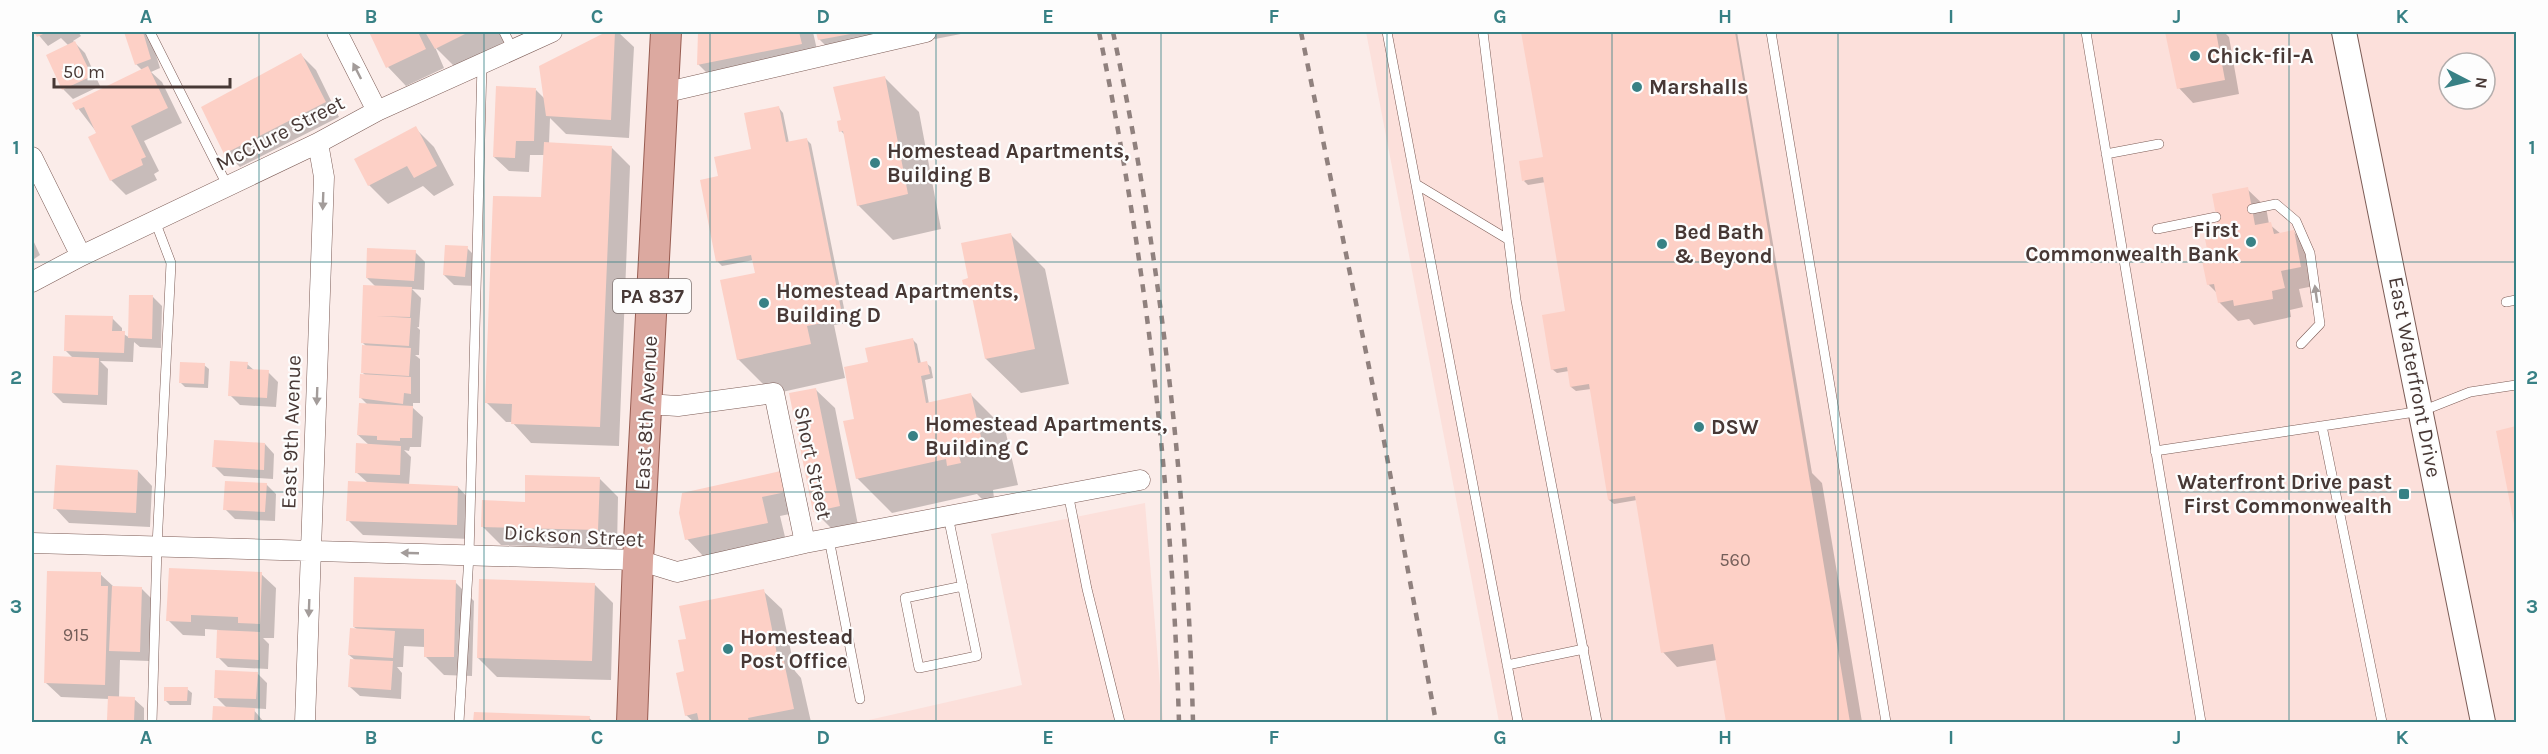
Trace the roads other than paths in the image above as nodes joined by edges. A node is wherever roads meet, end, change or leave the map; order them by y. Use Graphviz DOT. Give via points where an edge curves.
graph roads {
  1 [pos="150,32"];
  2 [pos="337,32"];
  3 [pos="504,32"];
  4 [pos="552,32"];
  5 [pos="666,32"];
  6 [pos="926,32"];
  7 [pos="1387,32"];
  8 [pos="1483,32"];
  9 [pos="1771,32"];
  10 [pos="2086,32"];
  11 [pos="2344,32"];
  12 [pos="513,50"];
  13 [pos="482,64"];
  14 [pos="663,93"];
  15 [pos="377,111"];
  16 [pos="318,143"];
  17 [pos="2159,144"];
  18 [pos="2106,154"];
  19 [pos="32,157"];
  20 [pos="1416,184"];
  21 [pos="228,187"];
  22 [pos="2252,209"];
  23 [pos="2216,217"];
  24 [pos="155,221"];
  25 [pos="2157,229"];
  26 [pos="1509,240"];
  27 [pos="81,256"];
  28 [pos="32,282"];
  29 [pos="2517,300"];
  30 [pos="2506,302"];
  31 [pos="2301,344"];
  32 [pos="2517,385"];
  33 [pos="646,404"];
  34 [pos="2422,411"];
  35 [pos="2322,426"];
  36 [pos="2155,452"];
  37 [pos="1140,480"];
  38 [pos="1068,493"];
  39 [pos="948,516"];
  40 [pos="829,539"];
  41 [pos="32,543"];
  42 [pos="805,543"];
  43 [pos="157,546"];
  44 [pos="311,550"];
  45 [pos="469,555"];
  46 [pos="638,560"];
  47 [pos="963,586"];
  48 [pos="1584,649"];
  49 [pos="1507,665"];
  50 [pos="860,699"];
  51 [pos="152,723"];
  52 [pos="305,723"];
  53 [pos="459,723"];
  54 [pos="632,723"];
  55 [pos="1120,723"];
  56 [pos="1518,723"];
  57 [pos="1597,723"];
  58 [pos="1886,723"];
  59 [pos="2201,723"];
  60 [pos="2382,723"];
  61 [pos="2483,723"];
  1 -- 21 [label="lane"];
  15 -- 2 [label="street, one-way"];
  3 -- 12 [label="lane"];
  4 -- 12 [label="street, McClure Street"];
  5 -- 14 [label="main road, East 8th Avenue / PA 837"];
  6 -- 14 [label="street"];
  7 -- 20 [label="lane"];
  8 -- 26 [label="lane"];
  9 -- 58 [label="lane"];
  10 -- 18 [label="lane"];
  11 -- 34 [label="street, East Waterfront Drive"];
  12 -- 13 [label="street, McClure Street"];
  13 -- 15 [label="street, McClure Street"];
  13 -- 45 [label="lane"];
  14 -- 33 [label="main road, East 8th Avenue / PA 837"];
  15 -- 16 [label="street, McClure Street"];
  16 -- 21 [label="street, McClure Street"];
  16 -- 44 [label="street, East 9th Avenue, one-way" via="324,177"];
  17 -- 18 [label="lane"];
  18 -- 36 [label="lane"];
  19 -- 27 [label="street"];
  20 -- 26 [label="lane"];
  20 -- 49 [label="lane"];
  21 -- 24 [label="street, McClure Street"];
  31 -- 22 [label="lane, one-way" via="2320,324 2310,253 2296,221 2276,204"];
  23 -- 25 [label="lane"];
  24 -- 27 [label="street, McClure Street"];
  24 -- 43 [label="lane" via="171,264"];
  26 -- 48 [label="lane" via="1516,300"];
  27 -- 28 [label="street, McClure Street"];
  29 -- 30 [label="lane"];
  32 -- 34 [label="lane" via="2470,392"];
  33 -- 42 [label="street, Short Street" via="678,406 774,393"];
  33 -- 46 [label="main road, East 8th Avenue / PA 837"];
  34 -- 35 [label="lane"];
  34 -- 61 [label="street, East Waterfront Drive"];
  35 -- 36 [label="lane"];
  35 -- 60 [label="lane"];
  36 -- 59 [label="lane"];
  37 -- 38 [label="street, Dickson Street"];
  38 -- 39 [label="street, Dickson Street"];
  38 -- 55 [label="lane"];
  39 -- 40 [label="street, Dickson Street"];
  39 -- 47 [label="lane"];
  40 -- 42 [label="street, Dickson Street"];
  40 -- 50 [label="lane"];
  41 -- 43 [label="street, Dickson Street"];
  42 -- 46 [label="street, Dickson Street" via="677,572"];
  43 -- 44 [label="street, Dickson Street"];
  43 -- 51 [label="lane"];
  45 -- 44 [label="street, Dickson Street, one-way"];
  44 -- 52 [label="street, East 9th Avenue, one-way"];
  45 -- 46 [label="street, Dickson Street"];
  45 -- 53 [label="lane"];
  46 -- 54 [label="main road, East 8th Avenue / PA 837"];
  47 -- 47 [label="lane" via="977,656 919,668 904,598"];
  48 -- 49 [label="lane"];
  48 -- 57 [label="lane"];
  49 -- 56 [label="lane"];
}
